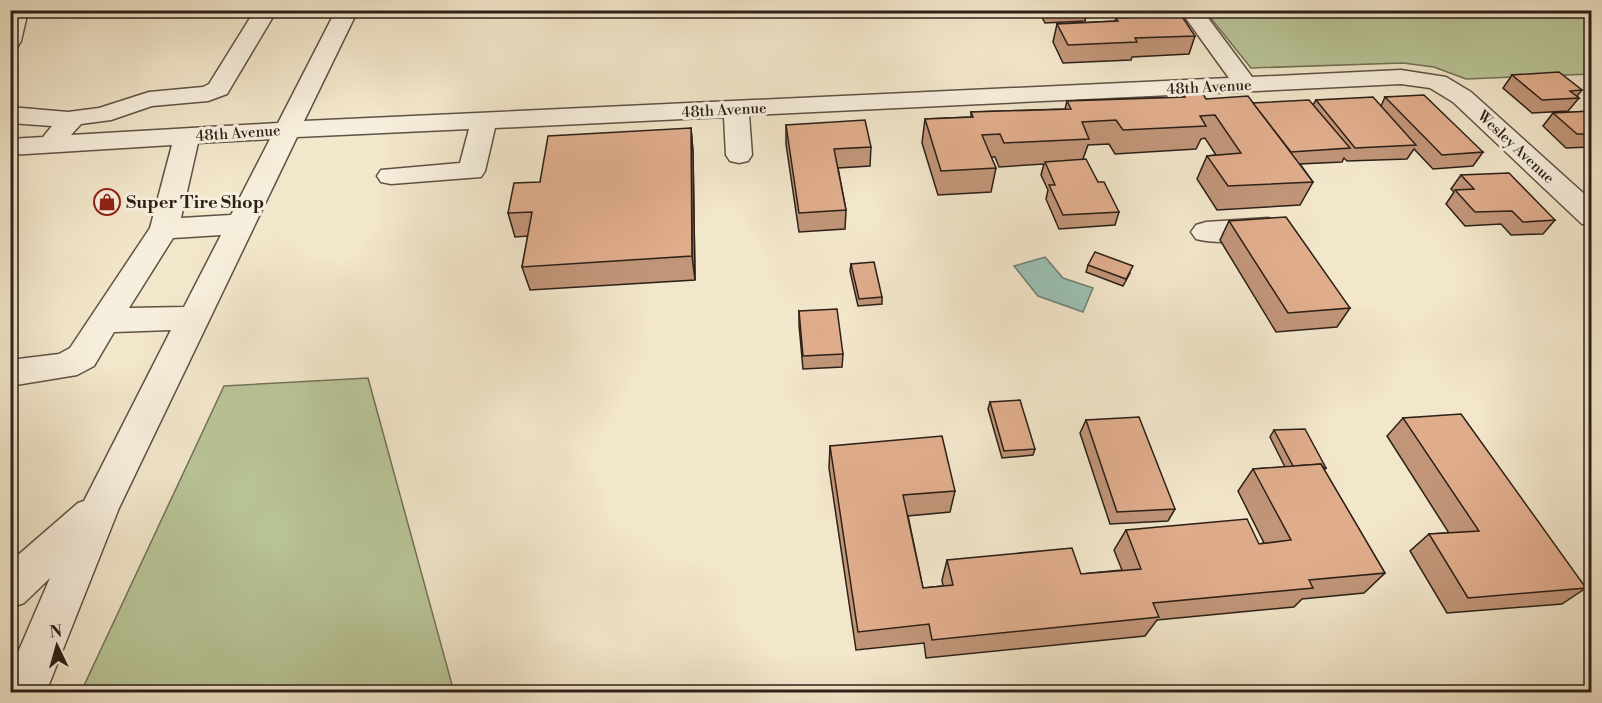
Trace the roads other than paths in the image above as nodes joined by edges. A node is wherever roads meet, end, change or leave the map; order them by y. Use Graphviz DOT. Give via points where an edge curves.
graph roads {
  1 [pos="18,10"];
  2 [pos="266,10"];
  3 [pos="347,10"];
  4 [pos="1191,10"];
  5 [pos="10,11"];
  6 [pos="10,40"];
  7 [pos="1437,82"];
  8 [pos="1246,85"];
  9 [pos="736,109"];
  10 [pos="10,115"];
  11 [pos="69,120"];
  12 [pos="484,121"];
  13 [pos="286,130"];
  14 [pos="186,136"];
  15 [pos="51,145"];
  16 [pos="10,147"];
  17 [pos="739,155"];
  18 [pos="391,176"];
  19 [pos="1592,217"];
  20 [pos="240,224"];
  21 [pos="1291,227"];
  22 [pos="164,229"];
  23 [pos="1206,232"];
  24 [pos="193,318"];
  25 [pos="105,321"];
  26 [pos="10,373"];
  27 [pos="100,507"];
  28 [pos="10,589"];
  29 [pos="24,693"];
  1 -- 5 [label="street"];
  1 -- 6 [label="street"];
  2 -- 11 [label="street" via="218,88 208,94 149,99 102,115"];
  3 -- 13 [label="street"];
  4 -- 8 [label="street"];
  7 -- 8 [label="street, 48th Avenue" via="1401,77"];
  7 -- 19 [label="street, Wesley Avenue" via="1462,97"];
  8 -- 9 [label="street, 48th Avenue"];
  9 -- 12 [label="street, 48th Avenue"];
  9 -- 17 [label="street"];
  10 -- 11 [label="street"];
  11 -- 15 [label="street"];
  12 -- 13 [label="street, 48th Avenue"];
  12 -- 18 [label="street" via="471,171"];
  13 -- 14 [label="street, 48th Avenue"];
  13 -- 20 [label="street"];
  14 -- 15 [label="street, 48th Avenue"];
  14 -- 22 [label="street"];
  15 -- 16 [label="street, 48th Avenue"];
  20 -- 22 [label="street"];
  20 -- 24 [label="street"];
  21 -- 23 [label="street"];
  22 -- 25 [label="street"];
  24 -- 25 [label="street"];
  24 -- 27 [label="street"];
  25 -- 26 [label="street" via="82,357 65,366"];
  27 -- 28 [label="street"];
  27 -- 29 [label="street"];
}
